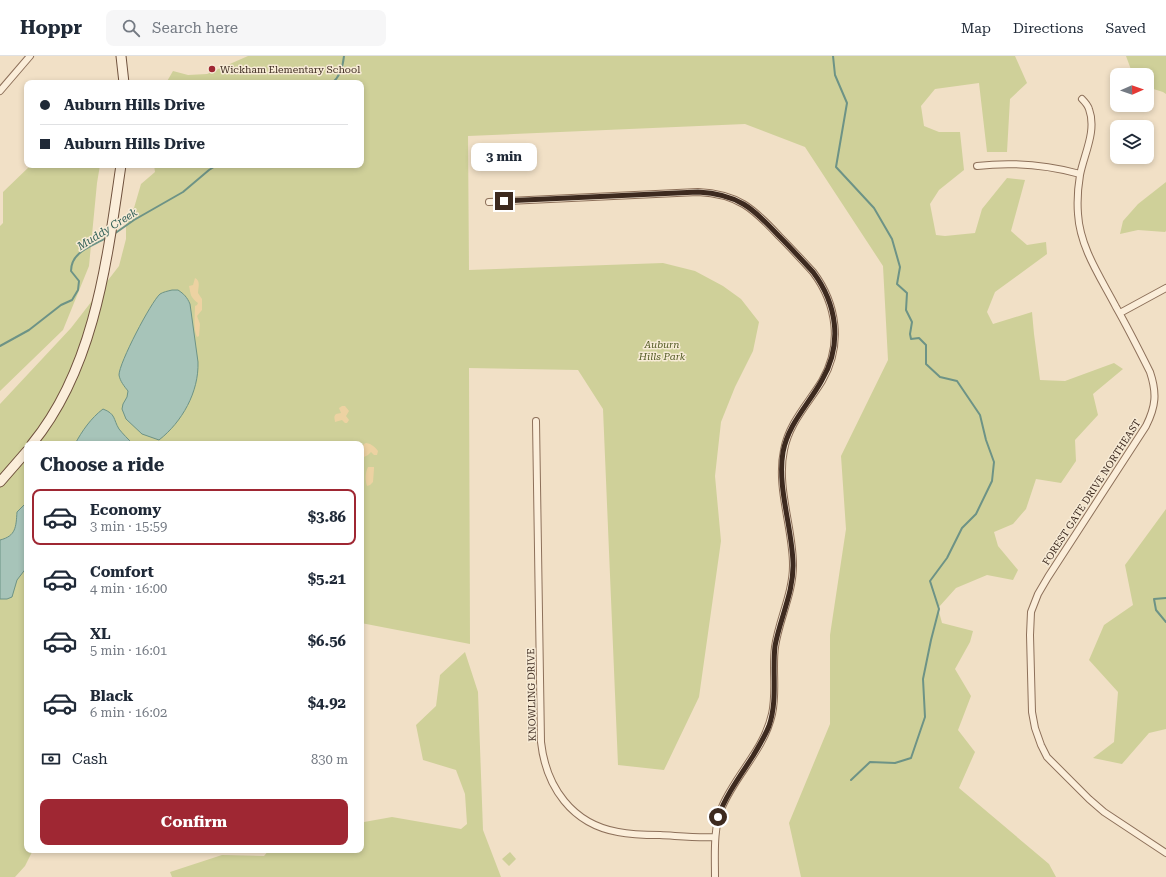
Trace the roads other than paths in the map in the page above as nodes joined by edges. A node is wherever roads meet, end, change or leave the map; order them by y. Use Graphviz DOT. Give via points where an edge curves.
graph roads {
  1 [pos="30,56"];
  2 [pos="121,56"];
  3 [pos="124,80"];
  4 [pos="0,91"];
  5 [pos="1082,99"];
  6 [pos="977,166"];
  7 [pos="121,168"];
  8 [pos="1080,174"];
  9 [pos="489,202"];
  10 [pos="1166,288"];
  11 [pos="1120,313"];
  12 [pos="536,421"];
  13 [pos="34,441"];
  14 [pos="24,454"];
  15 [pos="0,482"];
  16 [pos="715,837"];
  17 [pos="1166,853"];
  18 [pos="715,877"];
  1 -- 4 [label="street"];
  2 -- 3 [label="main road"];
  5 -- 8 [label="street, FOREST GATE DRIVE NORTHEAST" via="1089,108 1092,128"];
  6 -- 8 [label="street" via="1015,164"];
  7 -- 13 [label="main road" via="105,264 93,318 79,362 60,403"];
  8 -- 11 [label="street, FOREST GATE DRIVE NORTHEAST" via="1078,215 1081,234"];
  9 -- 16 [label="street" via="716,193 743,203 761,216 813,272 829,298 835,325 832,358 823,380 794,423 783,451 782,480 793,571 791,590 775,646 773,712 762,741 722,807"];
  10 -- 11 [label="street"];
  11 -- 17 [label="street, FOREST GATE DRIVE NORTHEAST" via="1150,372 1155,386 1154,408 1146,426 1038,594 1031,612 1032,712 1036,734 1047,757 1104,812"];
  12 -- 16 [label="street, KNOWLING DRIVE" via="541,742 551,782 567,805 588,822 599,827 632,834"];
  14 -- 15 [label="main road"];
  16 -- 18 [label="street"];
}
